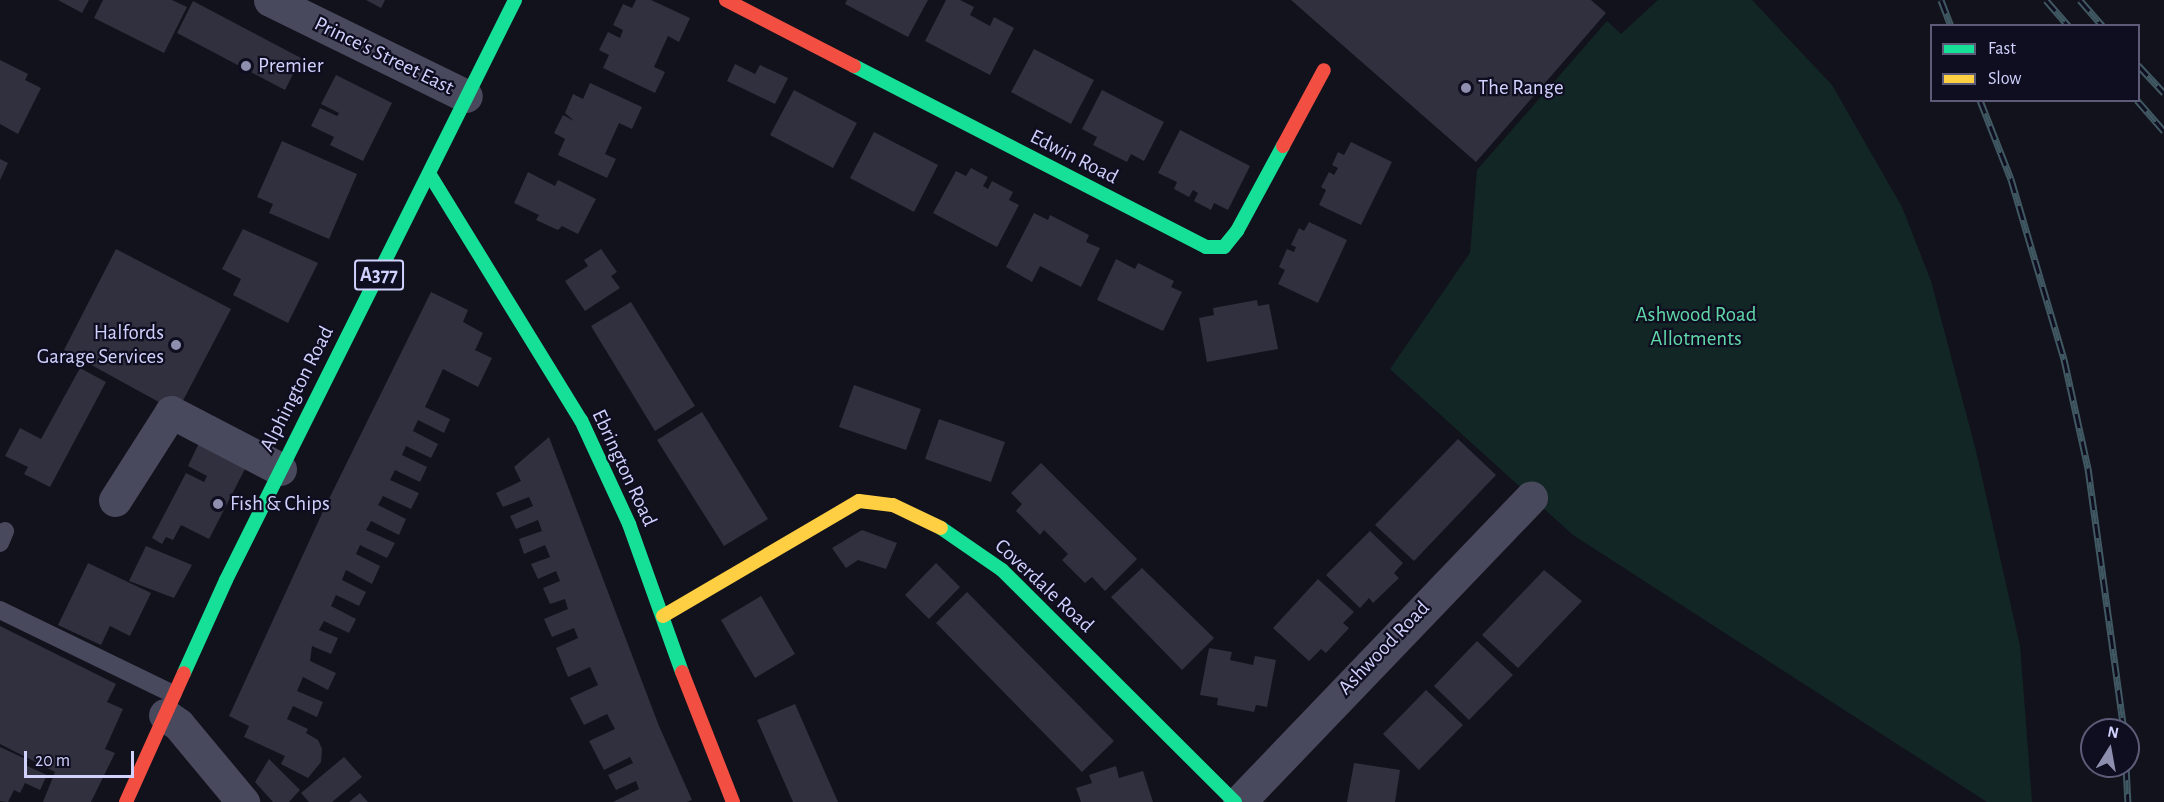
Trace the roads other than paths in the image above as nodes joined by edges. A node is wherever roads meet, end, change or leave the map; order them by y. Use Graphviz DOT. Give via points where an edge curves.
graph roads {
  1 [pos="270,0"];
  2 [pos="515,0"];
  3 [pos="726,0"];
  4 [pos="1324,70"];
  5 [pos="466,96"];
  6 [pos="430,175"];
  7 [pos="280,469"];
  8 [pos="1531,497"];
  9 [pos="116,500"];
  10 [pos="0,610"];
  11 [pos="663,616"];
  12 [pos="169,705"];
  13 [pos="126,802"];
  14 [pos="243,802"];
  15 [pos="733,802"];
  16 [pos="1237,802"];
  1 -- 5 [label="street, Prince's Street East"];
  2 -- 5 [label="main road, Alphington Road / A377"];
  3 -- 4 [label="main road, Edwin Road" via="1206,247 1224,247 1237,231"];
  5 -- 6 [label="main road, Alphington Road / A377"];
  6 -- 7 [label="main road, Alphington Road / A377"];
  6 -- 11 [label="main road, Ebrington Road" via="581,420 629,524"];
  7 -- 9 [label="street" via="171,412"];
  7 -- 12 [label="main road, Alphington Road / A377"];
  8 -- 16 [label="street, Ashwood Road"];
  10 -- 12 [label="lane"];
  11 -- 15 [label="main road, Ebrington Road"];
  11 -- 16 [label="main road, Coverdale Road" via="859,501 893,505 929,520 1002,570"];
  12 -- 13 [label="main road, Alphington Road / A377"];
  12 -- 14 [label="street" via="178,724"];
}
